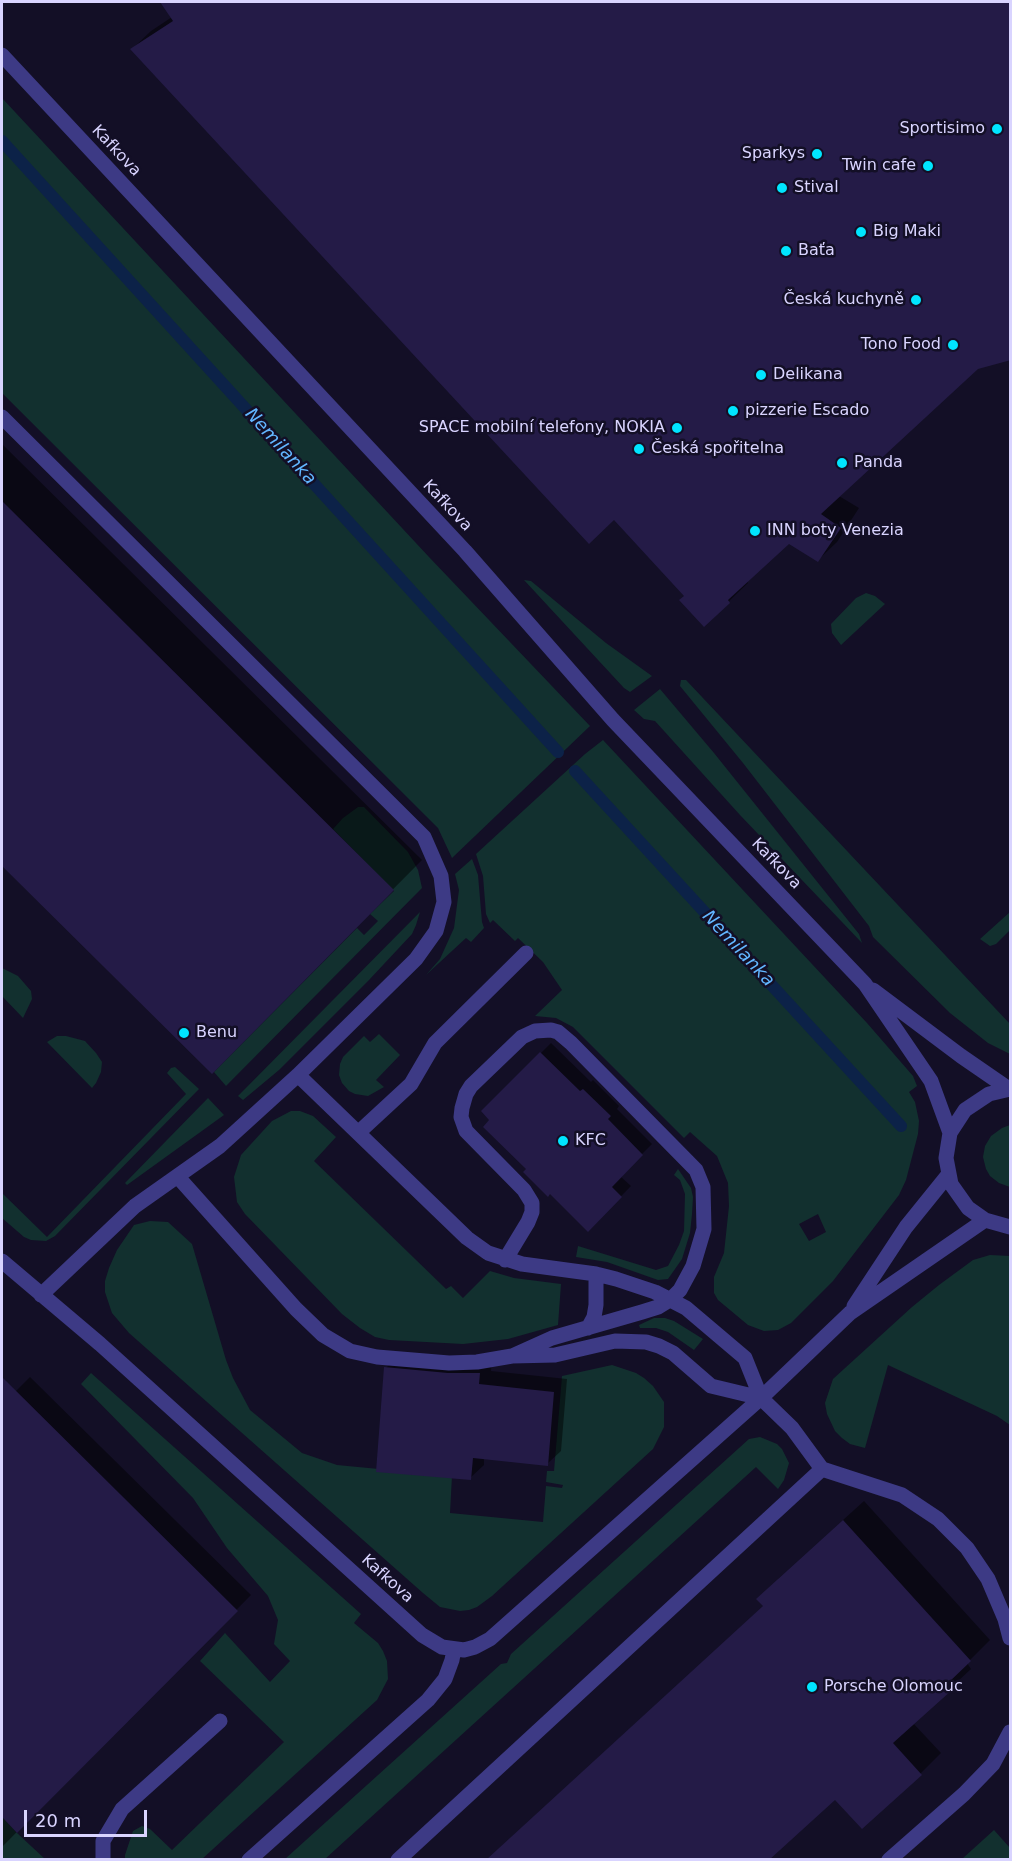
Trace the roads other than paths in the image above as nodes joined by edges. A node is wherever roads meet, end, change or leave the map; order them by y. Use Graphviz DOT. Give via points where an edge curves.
graph roads {
  1 [pos="2,55"];
  2 [pos="2,417"];
  3 [pos="526,953"];
  4 [pos="865,984"];
  5 [pos="298,1075"];
  6 [pos="1010,1089"];
  7 [pos="358,1133"];
  8 [pos="950,1133"];
  9 [pos="948,1175"];
  10 [pos="178,1177"];
  11 [pos="985,1220"];
  12 [pos="1011,1227"];
  13 [pos="505,1260"];
  14 [pos="2,1261"];
  15 [pos="596,1275"];
  16 [pos="42,1295"];
  17 [pos="671,1299"];
  18 [pos="850,1313"];
  19 [pos="588,1328"];
  20 [pos="512,1356"];
  21 [pos="761,1398"];
  22 [pos="822,1469"];
  23 [pos="1011,1638"];
  24 [pos="454,1649"];
  25 [pos="220,1721"];
  26 [pos="1011,1732"];
  27 [pos="103,1860"];
  28 [pos="249,1860"];
  29 [pos="398,1860"];
  30 [pos="889,1860"];
  1 -- 4 [label="street, Kafkova" via="465,551 613,720"];
  2 -- 5 [label="street" via="424,837 441,876 444,902 436,931 416,959"];
  3 -- 7 [label="street" via="435,1043 411,1084"];
  4 -- 6 [label="street, Kafkova"];
  4 -- 8 [label="street, Kafkova" via="931,1081"];
  5 -- 7 [label="street"];
  5 -- 10 [label="street" via="220,1146"];
  6 -- 8 [label="street, Kafkova" via="989,1094 972,1104"];
  7 -- 13 [label="street" via="467,1238"];
  8 -- 9 [label="street, Kafkova" via="946,1149"];
  9 -- 11 [label="street, Kafkova" via="962,1201"];
  9 -- 18 [label="street" via="906,1227"];
  10 -- 16 [label="street" via="135,1206"];
  10 -- 20 [label="street" via="296,1309 323,1335 350,1351 377,1358 449,1363"];
  11 -- 12 [label="street, Kafkova"];
  11 -- 18 [label="street"];
  13 -- 15 [label="street"];
  13 -- 17 [label="street" via="528,1222 532,1203 466,1131 462,1108 471,1086 522,1038 535,1031 551,1030 572,1043 683,1155 701,1179 705,1218 700,1245 687,1278"];
  14 -- 16 [label="street, Kafkova"];
  15 -- 17 [label="street"];
  15 -- 19 [label="street" via="596,1305"];
  16 -- 24 [label="street, Kafkova" via="422,1635"];
  17 -- 19 [label="street" via="650,1310"];
  17 -- 21 [label="street" via="745,1358"];
  18 -- 21 [label="street"];
  19 -- 20 [label="street" via="552,1338"];
  20 -- 21 [label="street" via="555,1355 615,1341 646,1342 673,1353 711,1386"];
  21 -- 22 [label="street" via="792,1428"];
  21 -- 24 [label="street" via="490,1639 475,1647"];
  22 -- 23 [label="street" via="902,1495 938,1519 967,1548 988,1579"];
  22 -- 29 [label="street"];
  24 -- 28 [label="street" via="445,1679 428,1700"];
  25 -- 27 [label="street" via="122,1809 103,1840"];
  26 -- 30 [label="street" via="993,1764"];
}
